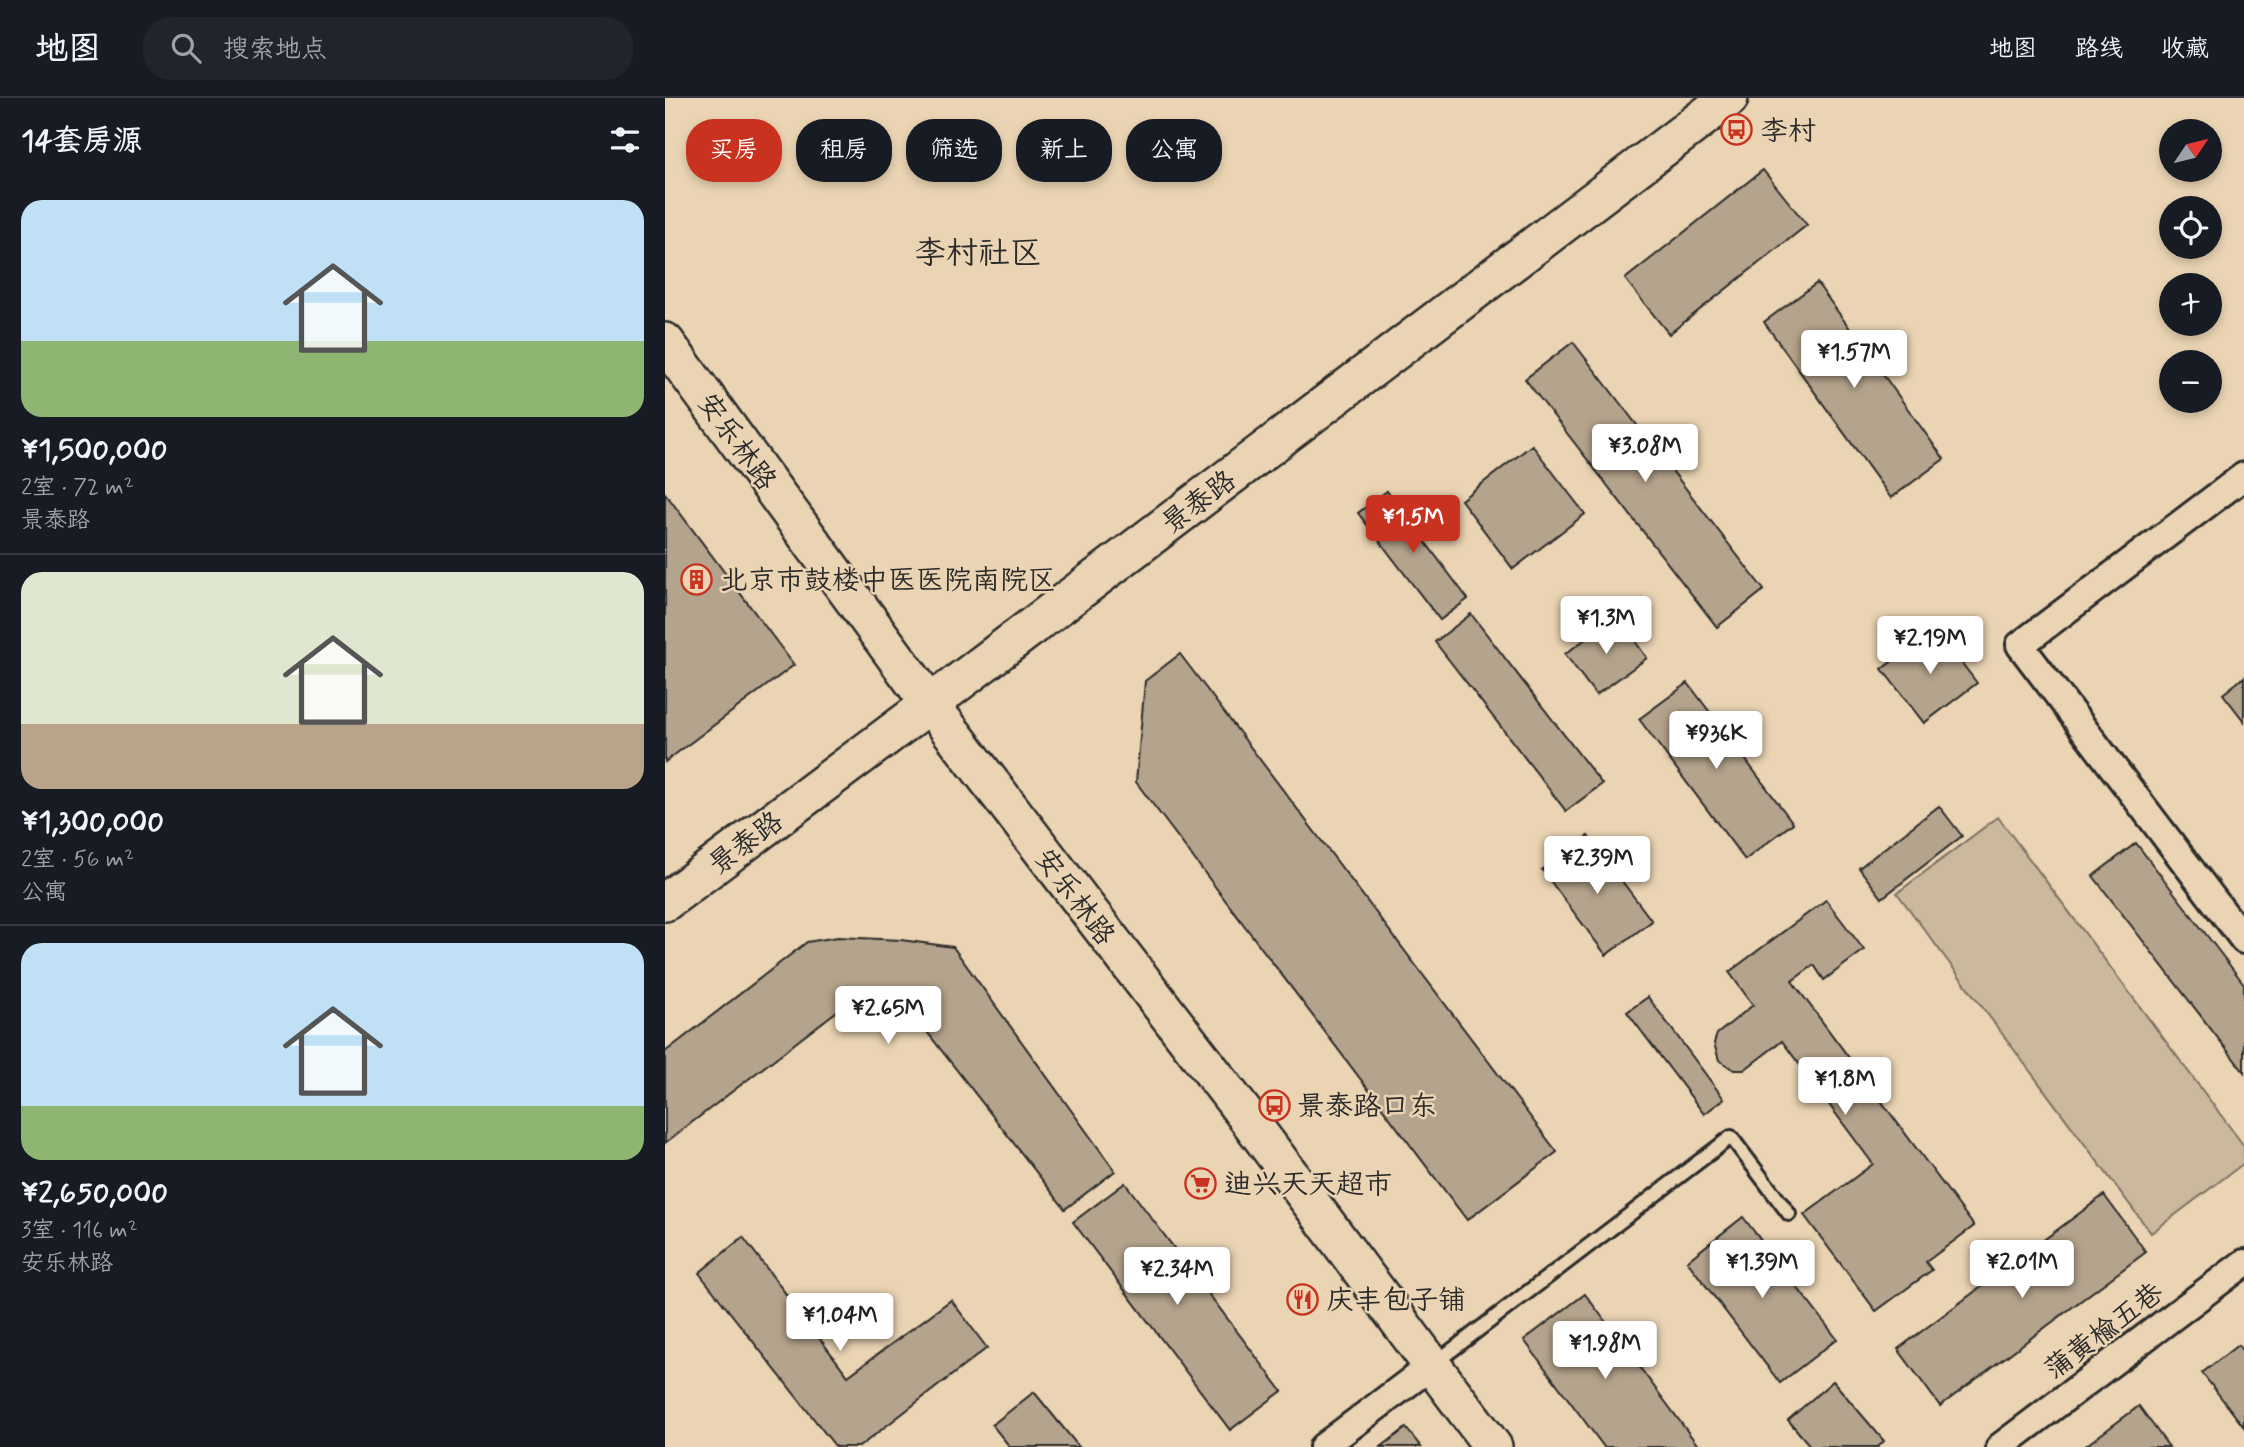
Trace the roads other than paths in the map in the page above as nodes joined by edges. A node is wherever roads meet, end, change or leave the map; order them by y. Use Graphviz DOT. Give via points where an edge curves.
graph roads {
  1 [pos="1729,98"];
  2 [pos="665,342"];
  3 [pos="2244,476"];
  4 [pos="930,704"];
  5 [pos="665,902"];
  6 [pos="2244,940"];
  7 [pos="1789,1214"];
  8 [pos="2244,1263"];
  9 [pos="1432,1365"];
  10 [pos="1323,1447"];
  11 [pos="1493,1447"];
  12 [pos="2000,1447"];
  1 -- 4 [label="street, 景泰路"];
  2 -- 4 [label="street, 安乐林路"];
  3 -- 6 [label="street" via="2020,645"];
  4 -- 5 [label="street, 景泰路"];
  4 -- 9 [label="street, 安乐林路"];
  7 -- 9 [label="lane" via="1731,1137"];
  8 -- 12 [label="street, 蒲黄榆五巷"];
  9 -- 10 [label="street"];
  9 -- 11 [label="street, 安乐林路"];
}
